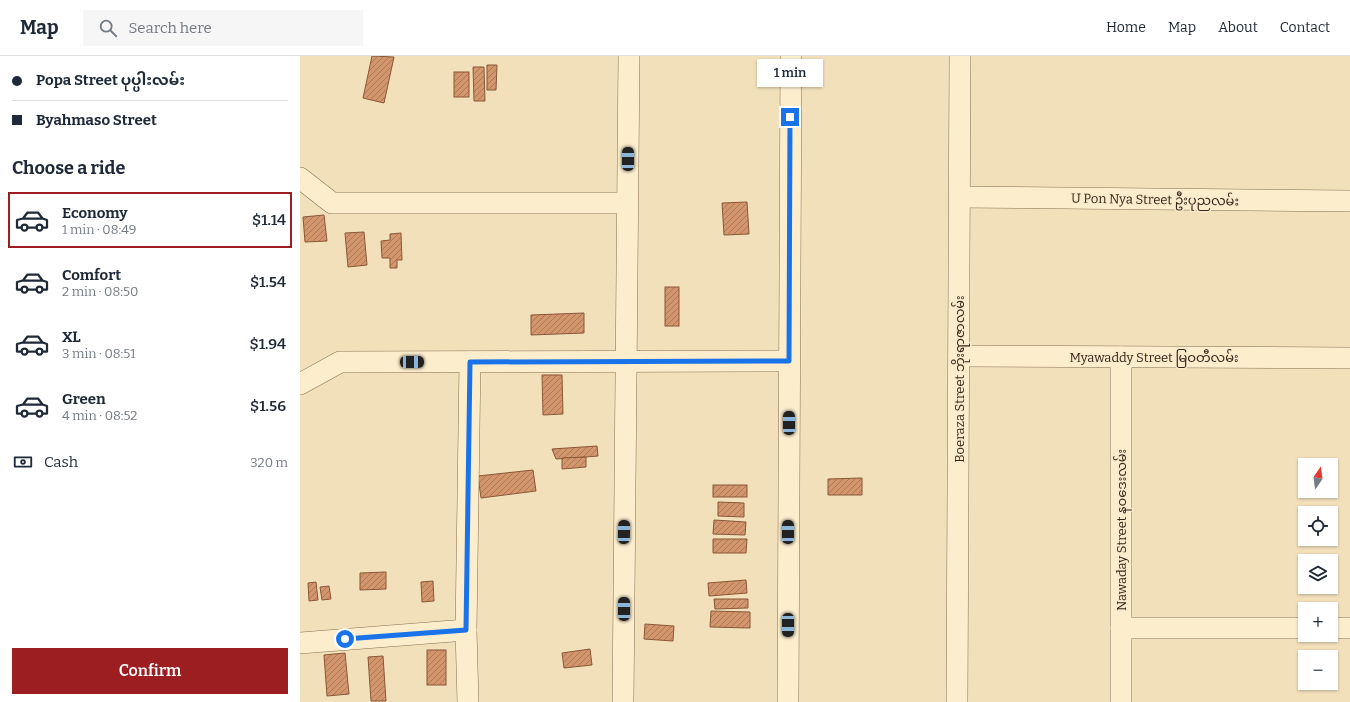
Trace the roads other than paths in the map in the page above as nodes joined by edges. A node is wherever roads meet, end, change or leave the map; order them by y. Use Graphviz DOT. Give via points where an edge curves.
graph roads {
  1 [pos="629,56"];
  2 [pos="791,56"];
  3 [pos="960,56"];
  4 [pos="300,178"];
  5 [pos="960,197"];
  6 [pos="1350,201"];
  7 [pos="628,203"];
  8 [pos="959,356"];
  9 [pos="1121,357"];
  10 [pos="1350,358"];
  11 [pos="626,361"];
  12 [pos="789,361"];
  13 [pos="470,362"];
  14 [pos="300,384"];
  15 [pos="1121,628"];
  16 [pos="1298,628"];
  17 [pos="1338,628"];
  18 [pos="1350,628"];
  19 [pos="466,630"];
  20 [pos="300,642"];
  21 [pos="468,702"];
  22 [pos="623,702"];
  23 [pos="788,702"];
  24 [pos="958,702"];
  25 [pos="1121,702"];
  1 -- 7 [label="street"];
  2 -- 12 [label="street"];
  3 -- 5 [label="street, Boeraza Street ဘိုးရာဇာလမ်း"];
  4 -- 7 [label="street" via="332,203"];
  5 -- 6 [label="street, U Pon Nya Street ဦးပုညလမ်း"];
  5 -- 8 [label="street, Boeraza Street ဘိုးရာဇာလမ်း"];
  7 -- 11 [label="street"];
  8 -- 9 [label="street, Myawaddy Street မြဝတီလမ်း"];
  8 -- 24 [label="street, Boeraza Street ဘိုးရာဇာလမ်း"];
  9 -- 10 [label="street, Myawaddy Street မြဝတီလမ်း"];
  9 -- 15 [label="street, Nawaday Street နဝဒေးလမ်း"];
  11 -- 12 [label="street"];
  11 -- 13 [label="street"];
  11 -- 22 [label="street"];
  12 -- 23 [label="street"];
  13 -- 14 [label="street" via="340,362"];
  13 -- 19 [label="street"];
  15 -- 16 [label="street"];
  15 -- 25 [label="street, Nawaday Street နဝဒေးလမ်း"];
  17 -- 18 [label="street"];
  19 -- 20 [label="street"];
  19 -- 21 [label="street"];
}
